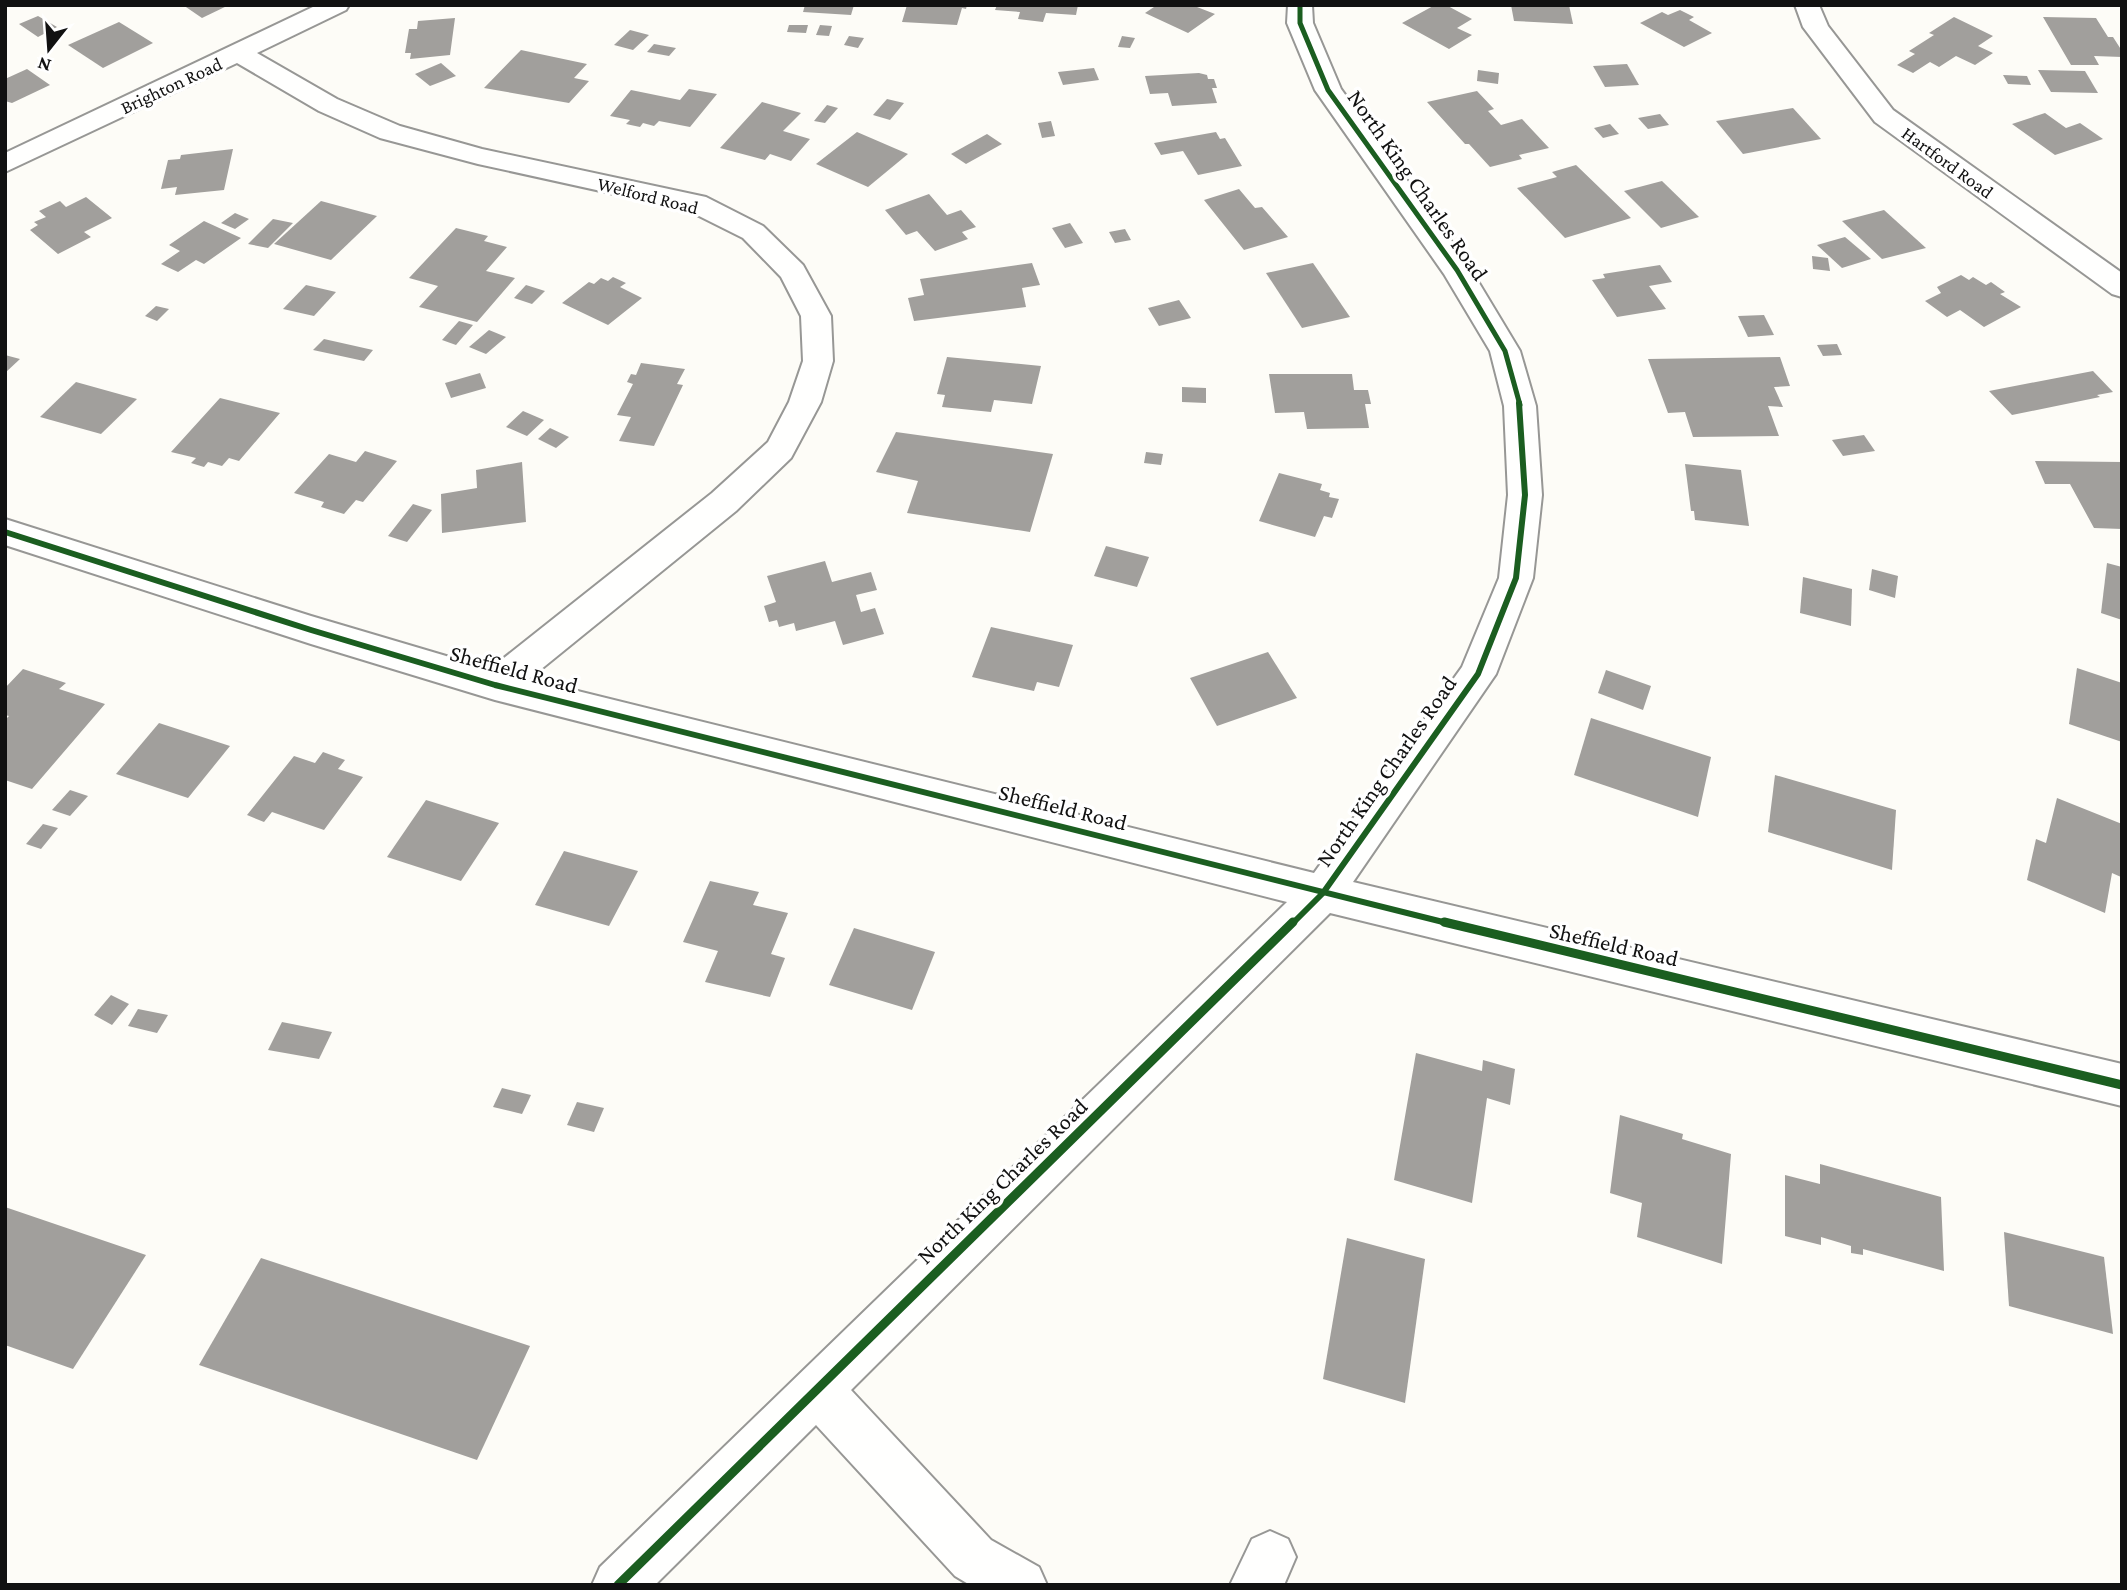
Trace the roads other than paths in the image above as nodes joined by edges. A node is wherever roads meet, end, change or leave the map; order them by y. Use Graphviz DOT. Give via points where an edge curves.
graph roads {
  1 [pos="337,5"];
  2 [pos="1300,5"];
  3 [pos="1807,5"];
  4 [pos="239,53"];
  5 [pos="5,163"];
  6 [pos="2122,287"];
  7 [pos="5,532"];
  8 [pos="495,685"];
  9 [pos="1323,893"];
  10 [pos="2122,1085"];
  11 [pos="817,1390"];
  12 [pos="618,1585"];
  13 [pos="1021,1585"];
  1 -- 4 [label="street, Brighton Road"];
  2 -- 9 [label="street, North King Charles Road" via="1300,23 1328,90 1457,270 1505,351 1520,406 1525,495 1516,578 1478,674"];
  3 -- 6 [label="street, Hartford Road" via="1816,27 1884,116"];
  4 -- 5 [label="street, Brighton Road"];
  4 -- 8 [label="street, Welford Road" via="328,105 390,132 696,203 753,232 793,272 816,316 818,361 805,402 780,450 724,502"];
  7 -- 8 [label="street, Sheffield Road"];
  8 -- 9 [label="street, Sheffield Road"];
  9 -- 10 [label="street, Sheffield Road"];
  9 -- 11 [label="street, North King Charles Road"];
  11 -- 12 [label="street, North King Charles Road"];
  11 -- 13 [label="street" via="973,1559"];
}
